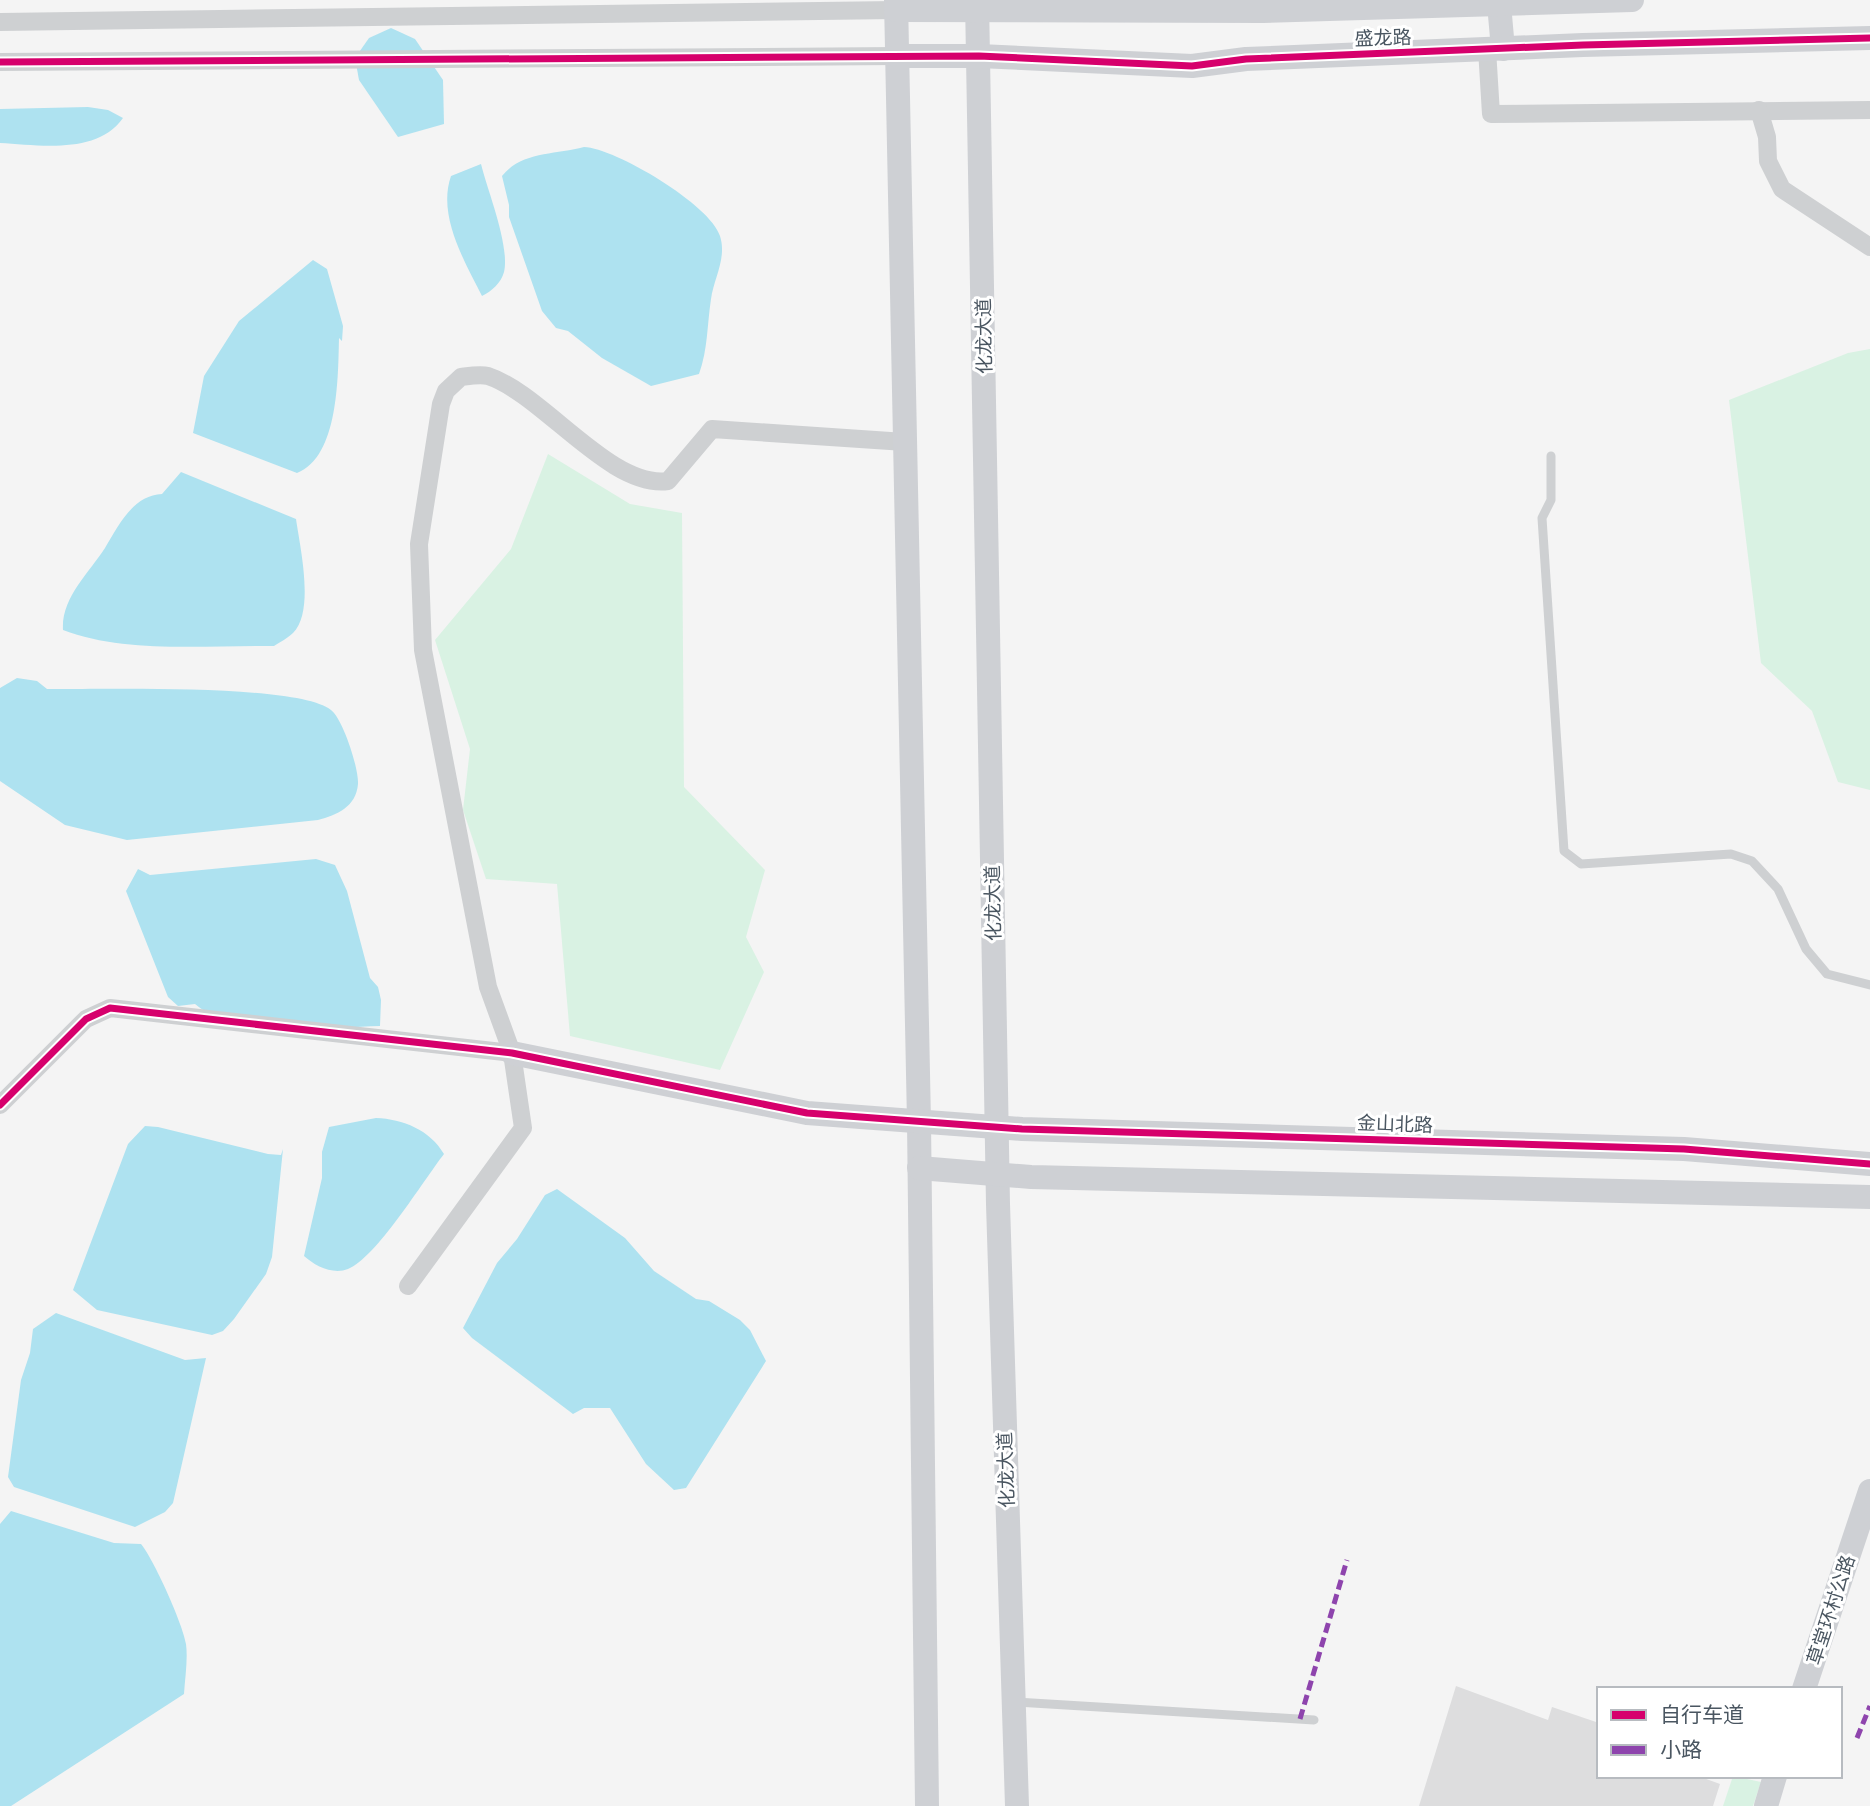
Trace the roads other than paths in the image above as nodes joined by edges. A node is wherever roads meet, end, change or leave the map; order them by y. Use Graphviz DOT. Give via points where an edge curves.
graph roads {
  1 [pos="1632,0"];
  2 [pos="1464,3"];
  3 [pos="1499,4"];
  4 [pos="896,5"];
  5 [pos="977,5"];
  6 [pos="0,22"];
  7 [pos="1870,38"];
  8 [pos="1495,49"];
  9 [pos="898,56"];
  10 [pos="979,56"];
  11 [pos="0,62"];
  12 [pos="1759,110"];
  13 [pos="1870,110"];
  14 [pos="1870,247"];
  15 [pos="905,442"];
  16 [pos="1551,456"];
  17 [pos="1870,985"];
  18 [pos="512,1053"];
  19 [pos="0,1105"];
  20 [pos="919,1122"];
  21 [pos="996,1125"];
  22 [pos="1870,1164"];
  23 [pos="919,1168"];
  24 [pos="998,1175"];
  25 [pos="1870,1197"];
  26 [pos="408,1286"];
  27 [pos="1870,1491"];
  28 [pos="1865,1522"];
  29 [pos="1805,1687"];
  30 [pos="1013,1702"];
  31 [pos="1314,1720"];
  32 [pos="1774,1778"];
  33 [pos="927,1806"];
  34 [pos="1017,1806"];
  35 [pos="1766,1806"];
  1 -- 3 [label="street, 盛龙路"];
  2 -- 3 [label="street, 盛龙路"];
  2 -- 5 [label="street, 盛龙路" via="1263,11"];
  3 -- 8 [label="street"];
  4 -- 5 [label="street, 盛龙路"];
  4 -- 6 [label="street"];
  4 -- 9 [label="street"];
  5 -- 10 [label="street, 化龙大道"];
  7 -- 8 [label="street, 盛龙路"];
  8 -- 10 [label="street, 盛龙路" via="1246,59 1192,66"];
  8 -- 12 [label="street" via="1491,114"];
  9 -- 10 [label="street, 盛龙路"];
  9 -- 11 [label="street"];
  9 -- 15 [label="street"];
  10 -- 21 [label="street, 化龙大道"];
  12 -- 13 [label="street"];
  12 -- 14 [label="street" via="1768,161 1782,189"];
  15 -- 18 [label="street" via="712,429 668,481 653,483 620,469 486,375 461,377 446,391 419,544 423,650 488,987"];
  15 -- 20 [label="street"];
  16 -- 17 [label="lane" via="1551,500 1542,518 1564,851 1581,864 1731,854 1752,861 1778,889 1806,949 1827,974"];
  18 -- 19 [label="street" via="110,1007 86,1019"];
  18 -- 20 [label="street, 金山北路" via="807,1113"];
  18 -- 26 [label="street" via="523,1128"];
  20 -- 21 [label="street, 金山北路"];
  20 -- 23 [label="street"];
  21 -- 22 [label="street, 金山北路" via="1684,1149"];
  21 -- 24 [label="street, 化龙大道"];
  23 -- 24 [label="street"];
  23 -- 33 [label="street"];
  24 -- 25 [label="street"];
  24 -- 30 [label="street, 化龙大道"];
  27 -- 28 [label="street, 草堂环村公路"];
  28 -- 29 [label="street, 草堂环村公路"];
  30 -- 31 [label="lane"];
  30 -- 34 [label="street, 化龙大道"];
  32 -- 35 [label="street"];
}
